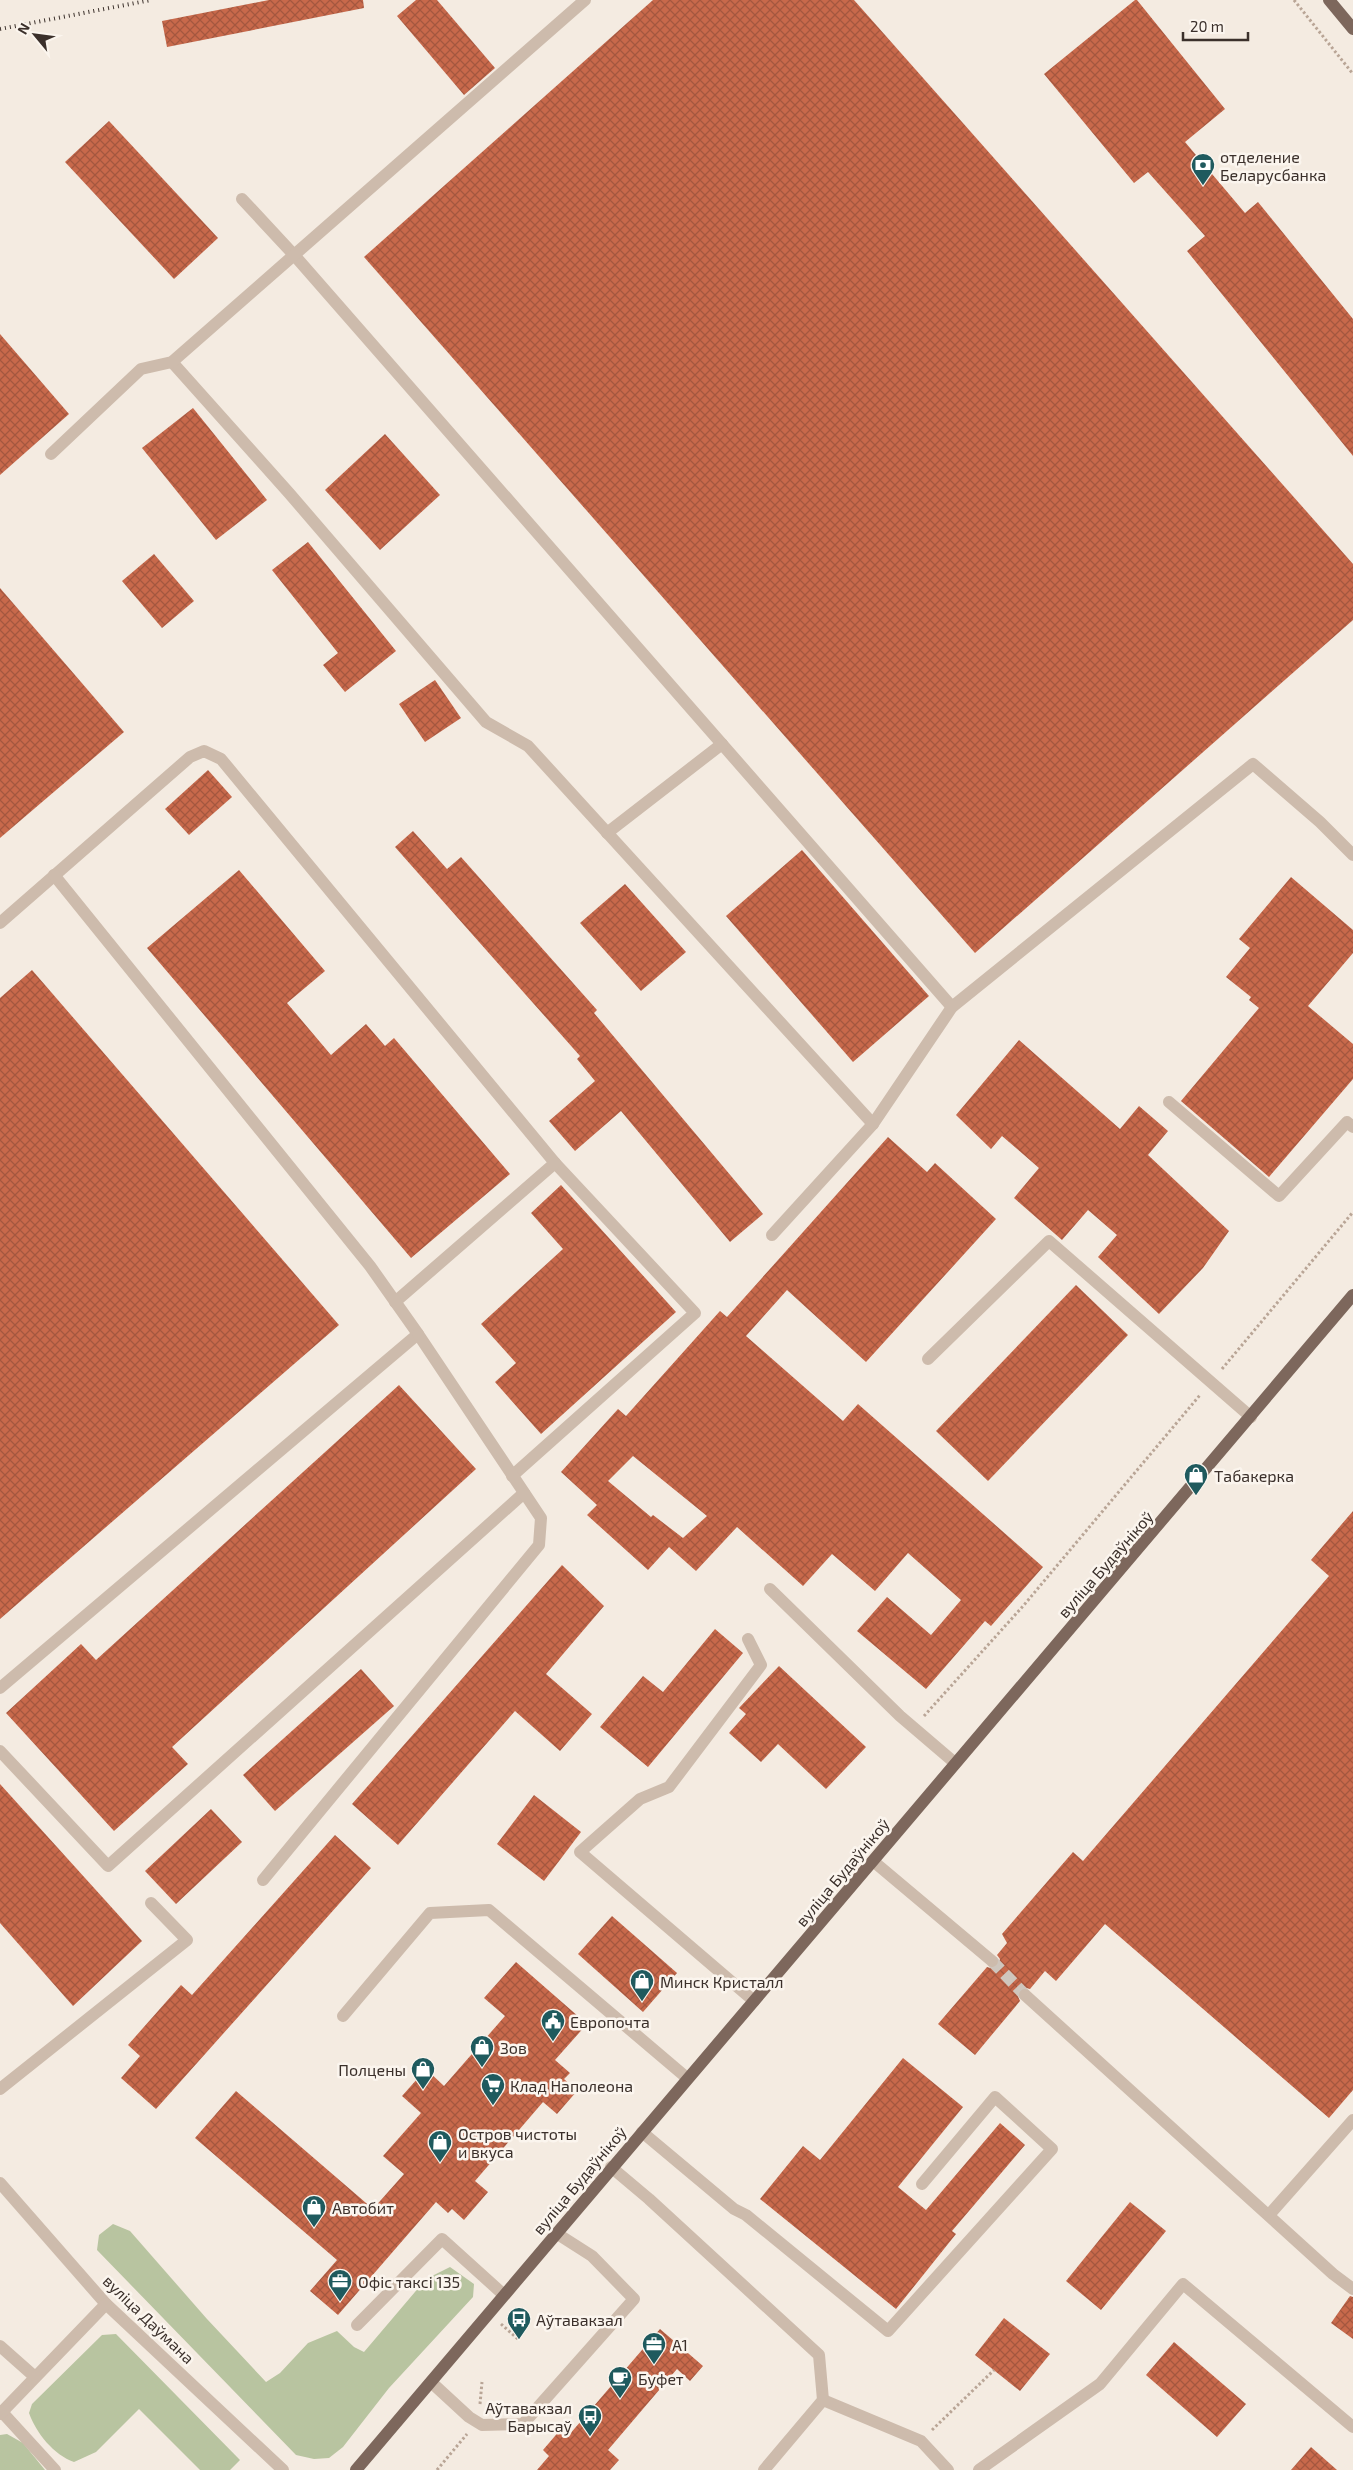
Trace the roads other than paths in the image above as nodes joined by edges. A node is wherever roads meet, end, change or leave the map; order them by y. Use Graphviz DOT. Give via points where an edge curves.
graph roads {
  1 [pos="585,0"];
  2 [pos="1329,0"];
  3 [pos="1353,29"];
  4 [pos="242,199"];
  5 [pos="295,256"];
  6 [pos="172,362"];
  7 [pos="51,454"];
  8 [pos="722,744"];
  9 [pos="608,833"];
  10 [pos="1353,855"];
  11 [pos="54,875"];
  12 [pos="0,923"];
  13 [pos="952,1007"];
  14 [pos="1168,1102"];
  15 [pos="873,1124"];
  16 [pos="1353,1127"];
  17 [pos="555,1163"];
  18 [pos="772,1234"];
  19 [pos="1353,1295"];
  20 [pos="395,1302"];
  21 [pos="418,1334"];
  22 [pos="928,1359"];
  23 [pos="1251,1417"];
  24 [pos="512,1476"];
  25 [pos="524,1493"];
  26 [pos="770,1589"];
  27 [pos="748,1638"];
  28 [pos="0,1688"];
  29 [pos="0,1751"];
  30 [pos="956,1763"];
  31 [pos="873,1861"];
  32 [pos="263,1880"];
  33 [pos="151,1903"];
  34 [pos="992,1961"];
  35 [pos="1025,1995"];
  36 [pos="754,2001"];
  37 [pos="343,2016"];
  38 [pos="687,2078"];
  39 [pos="0,2089"];
  40 [pos="1353,2120"];
  41 [pos="642,2132"];
  42 [pos="611,2167"];
  43 [pos="0,2183"];
  44 [pos="922,2184"];
  45 [pos="1269,2215"];
  46 [pos="556,2233"];
  47 [pos="1353,2289"];
  48 [pos="504,2295"];
  49 [pos="106,2304"];
  50 [pos="357,2325"];
  51 [pos="0,2346"];
  52 [pos="35,2377"];
  53 [pos="431,2382"];
  54 [pos="823,2400"];
  55 [pos="1,2413"];
  56 [pos="1353,2427"];
  57 [pos="55,2470"];
  58 [pos="283,2470"];
  59 [pos="356,2470"];
  60 [pos="764,2470"];
  61 [pos="948,2470"];
  62 [pos="978,2470"];
  1 -- 5 [label="street"];
  2 -- 3 [label="main road"];
  4 -- 5 [label="street"];
  5 -- 6 [label="street"];
  5 -- 8 [label="street"];
  6 -- 7 [label="street" via="142,369"];
  6 -- 9 [label="street" via="289,492 486,722 528,746"];
  8 -- 9 [label="street"];
  8 -- 13 [label="street"];
  9 -- 15 [label="street"];
  10 -- 13 [label="street" via="1253,764"];
  11 -- 12 [label="street"];
  11 -- 17 [label="street" via="190,757 204,751 221,759"];
  11 -- 20 [label="street" via="370,1266"];
  13 -- 15 [label="street"];
  14 -- 16 [label="street" via="1279,1196 1347,1122"];
  15 -- 18 [label="street"];
  17 -- 20 [label="street"];
  17 -- 24 [label="street" via="695,1314"];
  19 -- 23 [label="main road, вуліца Будаўнікоў"];
  20 -- 21 [label="street"];
  21 -- 24 [label="street"];
  21 -- 28 [label="street"];
  22 -- 23 [label="street" via="1049,1241"];
  23 -- 30 [label="main road, вуліца Будаўнікоў"];
  24 -- 25 [label="street"];
  25 -- 29 [label="street" via="108,1866"];
  25 -- 32 [label="street" via="541,1518 539,1545"];
  26 -- 30 [label="street" via="913,1728"];
  27 -- 36 [label="street" via="761,1665 669,1787 640,1799 580,1852"];
  30 -- 31 [label="main road, вуліца Будаўнікоў"];
  31 -- 34 [label="street"];
  31 -- 36 [label="main road, вуліца Будаўнікоў"];
  33 -- 39 [label="street" via="187,1940"];
  35 -- 45 [label="street"];
  36 -- 38 [label="main road, вуліца Будаўнікоў"];
  37 -- 38 [label="street" via="430,1913 489,1910"];
  38 -- 41 [label="main road, вуліца Будаўнікоў"];
  40 -- 45 [label="street"];
  41 -- 42 [label="main road, вуліца Будаўнікоў"];
  41 -- 44 [label="street" via="734,2210 746,2215 888,2331 1052,2149 995,2097"];
  42 -- 46 [label="main road, вуліца Будаўнікоў"];
  42 -- 54 [label="street" via="819,2356"];
  43 -- 49 [label="street, вуліца Даўмана"];
  45 -- 47 [label="street"];
  46 -- 48 [label="main road, вуліца Будаўнікоў"];
  46 -- 53 [label="street" via="592,2256 634,2299 523,2424 482,2425 468,2417"];
  48 -- 50 [label="street" via="442,2238"];
  48 -- 53 [label="main road, вуліца Будаўнікоў"];
  49 -- 52 [label="street"];
  49 -- 58 [label="street, вуліца Даўмана"];
  51 -- 52 [label="street"];
  52 -- 55 [label="street"];
  53 -- 59 [label="main road, вуліца Будаўнікоў"];
  54 -- 60 [label="street"];
  54 -- 61 [label="street" via="921,2441"];
  55 -- 57 [label="street"];
  56 -- 62 [label="street" via="1183,2284 1100,2384"];
}
